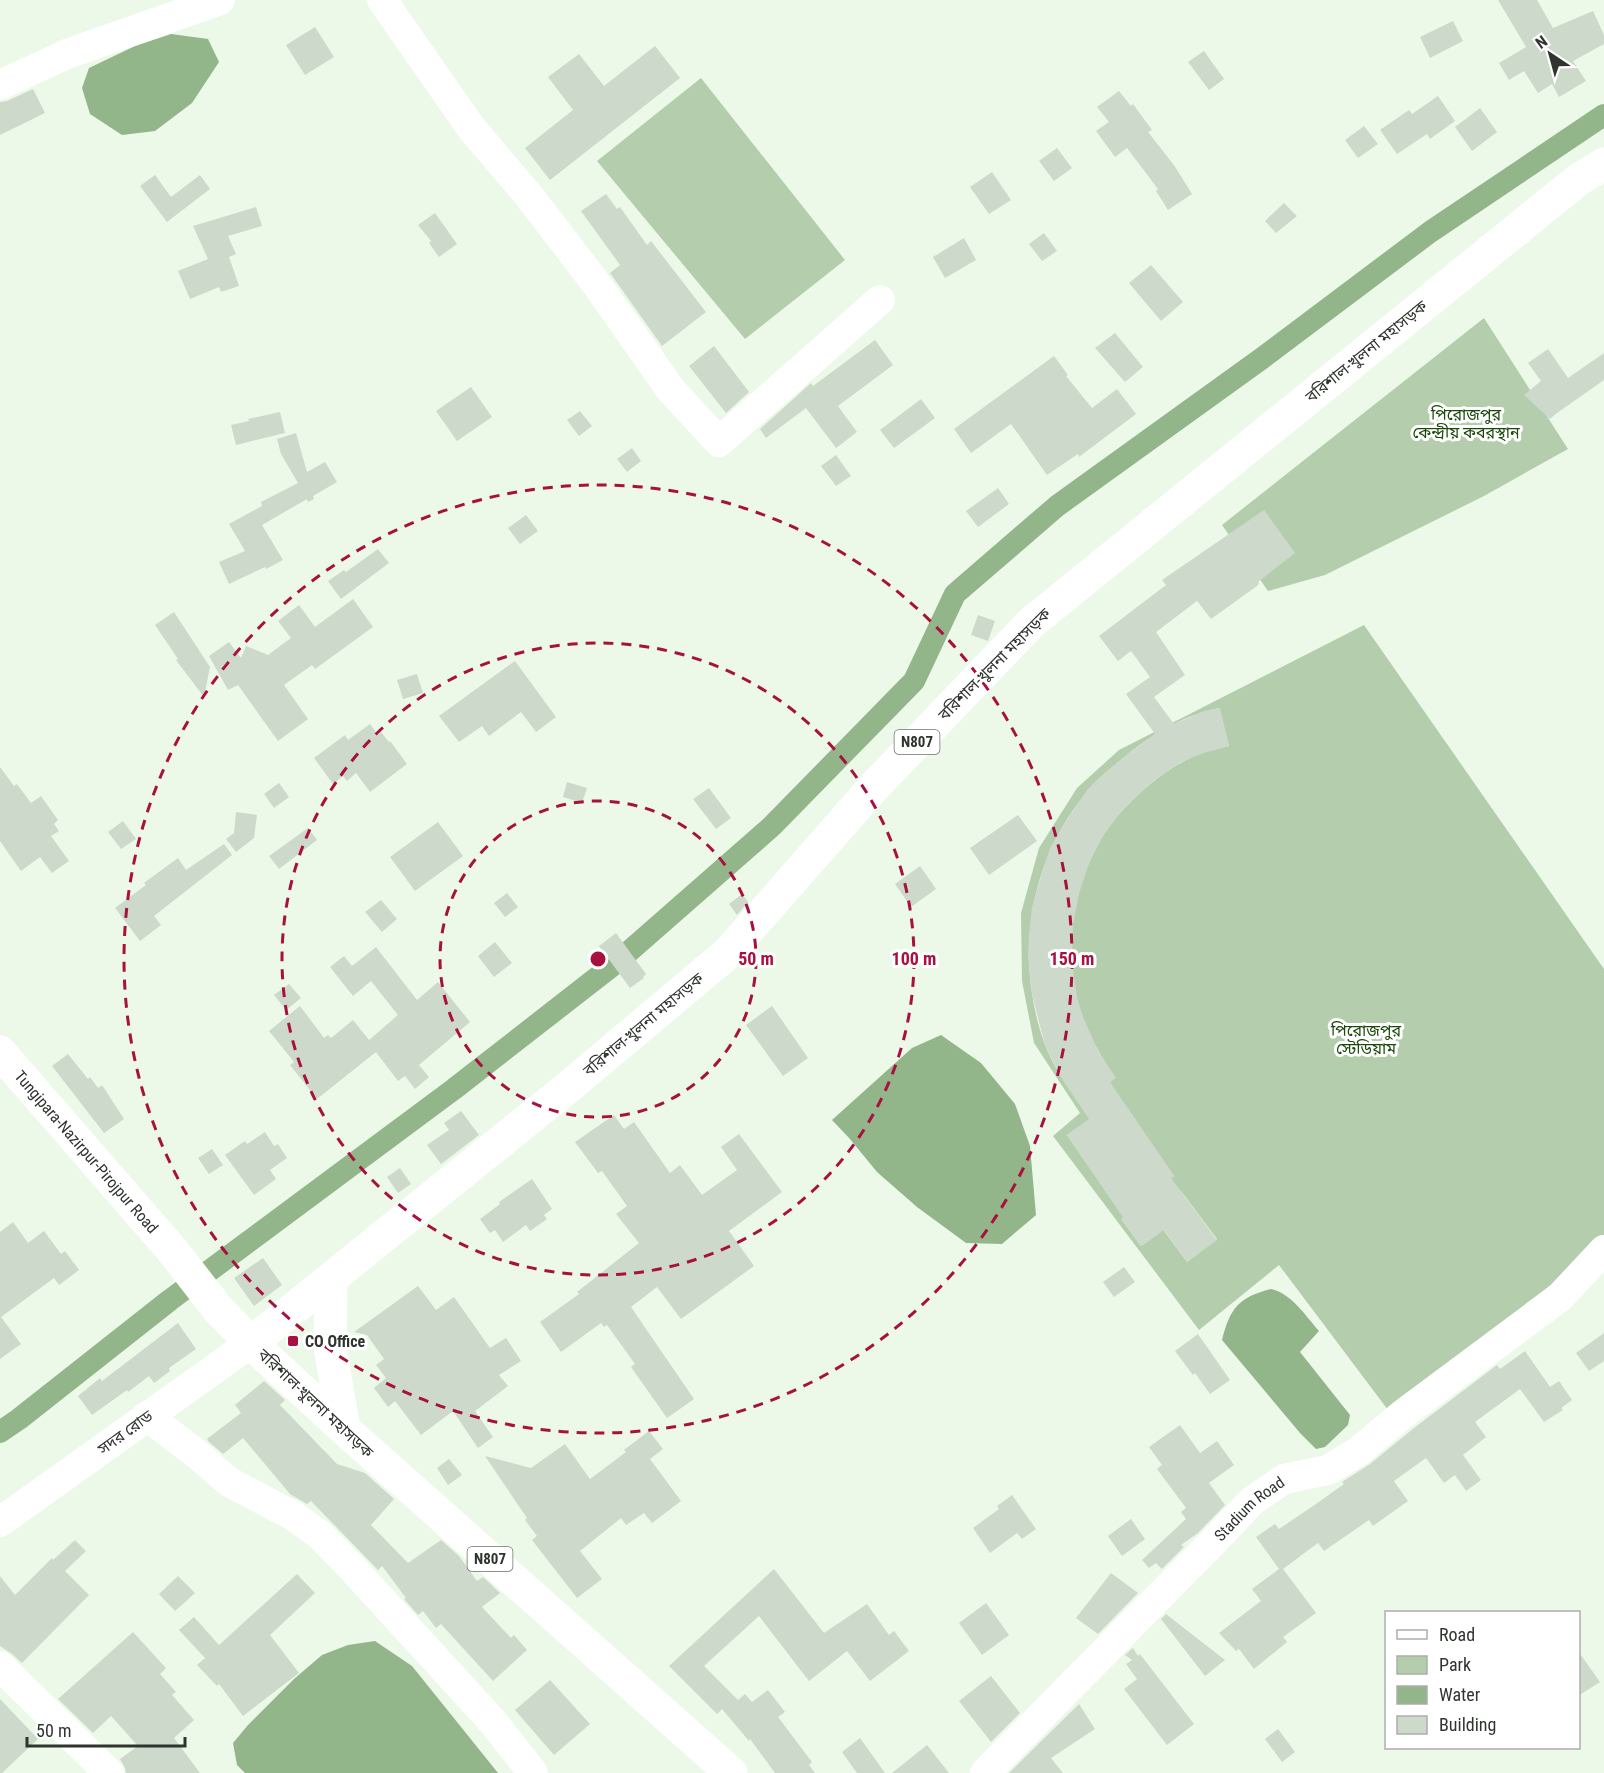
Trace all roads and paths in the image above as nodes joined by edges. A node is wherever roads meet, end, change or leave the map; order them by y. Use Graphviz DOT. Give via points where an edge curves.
graph roads {
  1 [pos="220,0"];
  2 [pos="382,0"];
  3 [pos="0,86"];
  4 [pos="1604,164"];
  5 [pos="880,300"];
  6 [pos="0,1052"];
  7 [pos="1604,1250"];
  8 [pos="332,1280"];
  9 [pos="251,1343"];
  10 [pos="147,1416"];
  11 [pos="344,1429"];
  12 [pos="0,1522"];
  13 [pos="0,1666"];
  14 [pos="109,1773"];
  15 [pos="533,1773"];
  16 [pos="731,1773"];
  17 [pos="985,1773"];
  1 -- 3 [label="street" via="67,54"];
  2 -- 5 [label="street" via="472,129 588,273 671,390 719,442"];
  4 -- 8 [label="main road, বরিশাল-খুলনা মহাসড়ক / N807" via="1578,180 1031,623 872,789 728,953"];
  6 -- 9 [label="main road, Tungipara-Nazirpur-Pirojpur Road"];
  7 -- 17 [label="street, Stadium Road" via="1560,1297 1359,1451 1328,1470 1284,1479 1252,1501"];
  8 -- 9 [label="main road, বরিশাল-খুলনা মহাসড়ক / N807"];
  8 -- 11 [label="main road" via="330,1347"];
  9 -- 10 [label="street, সদর রোড"];
  9 -- 11 [label="main road, বরিশাল-খুলনা মহাসড়ক / N807"];
  10 -- 12 [label="street, সদর রোড"];
  10 -- 15 [label="street" via="229,1482 292,1515 318,1534 493,1722"];
  11 -- 16 [label="main road, বরিশাল-খুলনা মহাসড়ক / N807"];
  13 -- 14 [label="street"];
}
